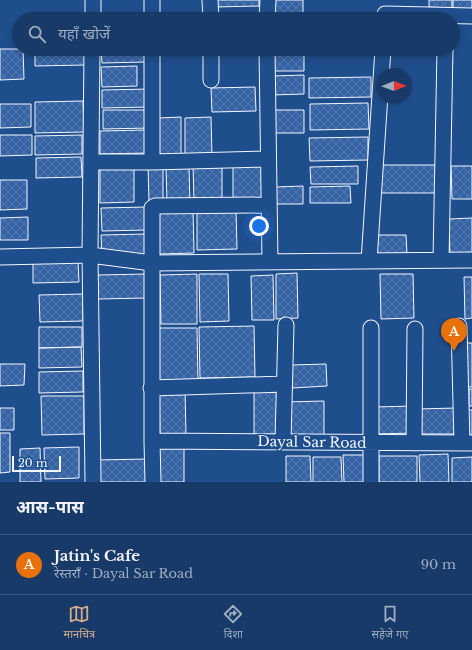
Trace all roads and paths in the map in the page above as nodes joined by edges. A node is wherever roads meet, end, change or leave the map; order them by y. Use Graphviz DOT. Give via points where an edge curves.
graph roads {
  1 [pos="93,0"];
  2 [pos="152,0"];
  3 [pos="210,0"];
  4 [pos="268,0"];
  5 [pos="93,12"];
  6 [pos="152,12"];
  7 [pos="211,12"];
  8 [pos="267,12"];
  9 [pos="472,16"];
  10 [pos="460,17"];
  11 [pos="92,56"];
  12 [pos="152,56"];
  13 [pos="211,56"];
  14 [pos="267,56"];
  15 [pos="383,56"];
  16 [pos="445,56"];
  17 [pos="211,80"];
  18 [pos="268,159"];
  19 [pos="91,162"];
  20 [pos="152,162"];
  21 [pos="269,205"];
  22 [pos="90,255"];
  23 [pos="0,257"];
  24 [pos="441,260"];
  25 [pos="472,260"];
  26 [pos="369,261"];
  27 [pos="270,262"];
  28 [pos="152,263"];
  29 [pos="286,324"];
  30 [pos="459,326"];
  31 [pos="371,328"];
  32 [pos="415,329"];
  33 [pos="284,384"];
  34 [pos="151,388"];
  35 [pos="152,441"];
  36 [pos="283,442"];
  37 [pos="370,442"];
  38 [pos="414,443"];
  39 [pos="467,443"];
  40 [pos="92,482"];
  41 [pos="153,482"];
  42 [pos="371,482"];
  1 -- 5 [label="street"];
  2 -- 6 [label="street"];
  3 -- 7 [label="street"];
  4 -- 8 [label="street"];
  9 -- 10 [label="street"];
  11 -- 19 [label="street"];
  12 -- 20 [label="street"];
  13 -- 17 [label="street"];
  14 -- 18 [label="street"];
  15 -- 26 [label="street"];
  16 -- 24 [label="street"];
  18 -- 20 [label="street"];
  18 -- 21 [label="street"];
  19 -- 20 [label="street"];
  19 -- 22 [label="street"];
  21 -- 27 [label="street"];
  21 -- 28 [label="street" via="155,206 152,208"];
  22 -- 23 [label="street"];
  22 -- 28 [label="street"];
  22 -- 40 [label="street"];
  24 -- 25 [label="street"];
  24 -- 26 [label="street"];
  26 -- 27 [label="street"];
  27 -- 28 [label="street"];
  28 -- 34 [label="street"];
  29 -- 33 [label="street"];
  30 -- 39 [label="street"];
  31 -- 37 [label="street"];
  32 -- 38 [label="street"];
  33 -- 34 [label="street"];
  33 -- 36 [label="street"];
  34 -- 35 [label="street"];
  35 -- 36 [label="street, Dayal Sar Road"];
  35 -- 41 [label="street"];
  36 -- 37 [label="street, Dayal Sar Road"];
  37 -- 38 [label="street, Dayal Sar Road"];
  37 -- 42 [label="street"];
  38 -- 39 [label="street, Dayal Sar Road"];
}
